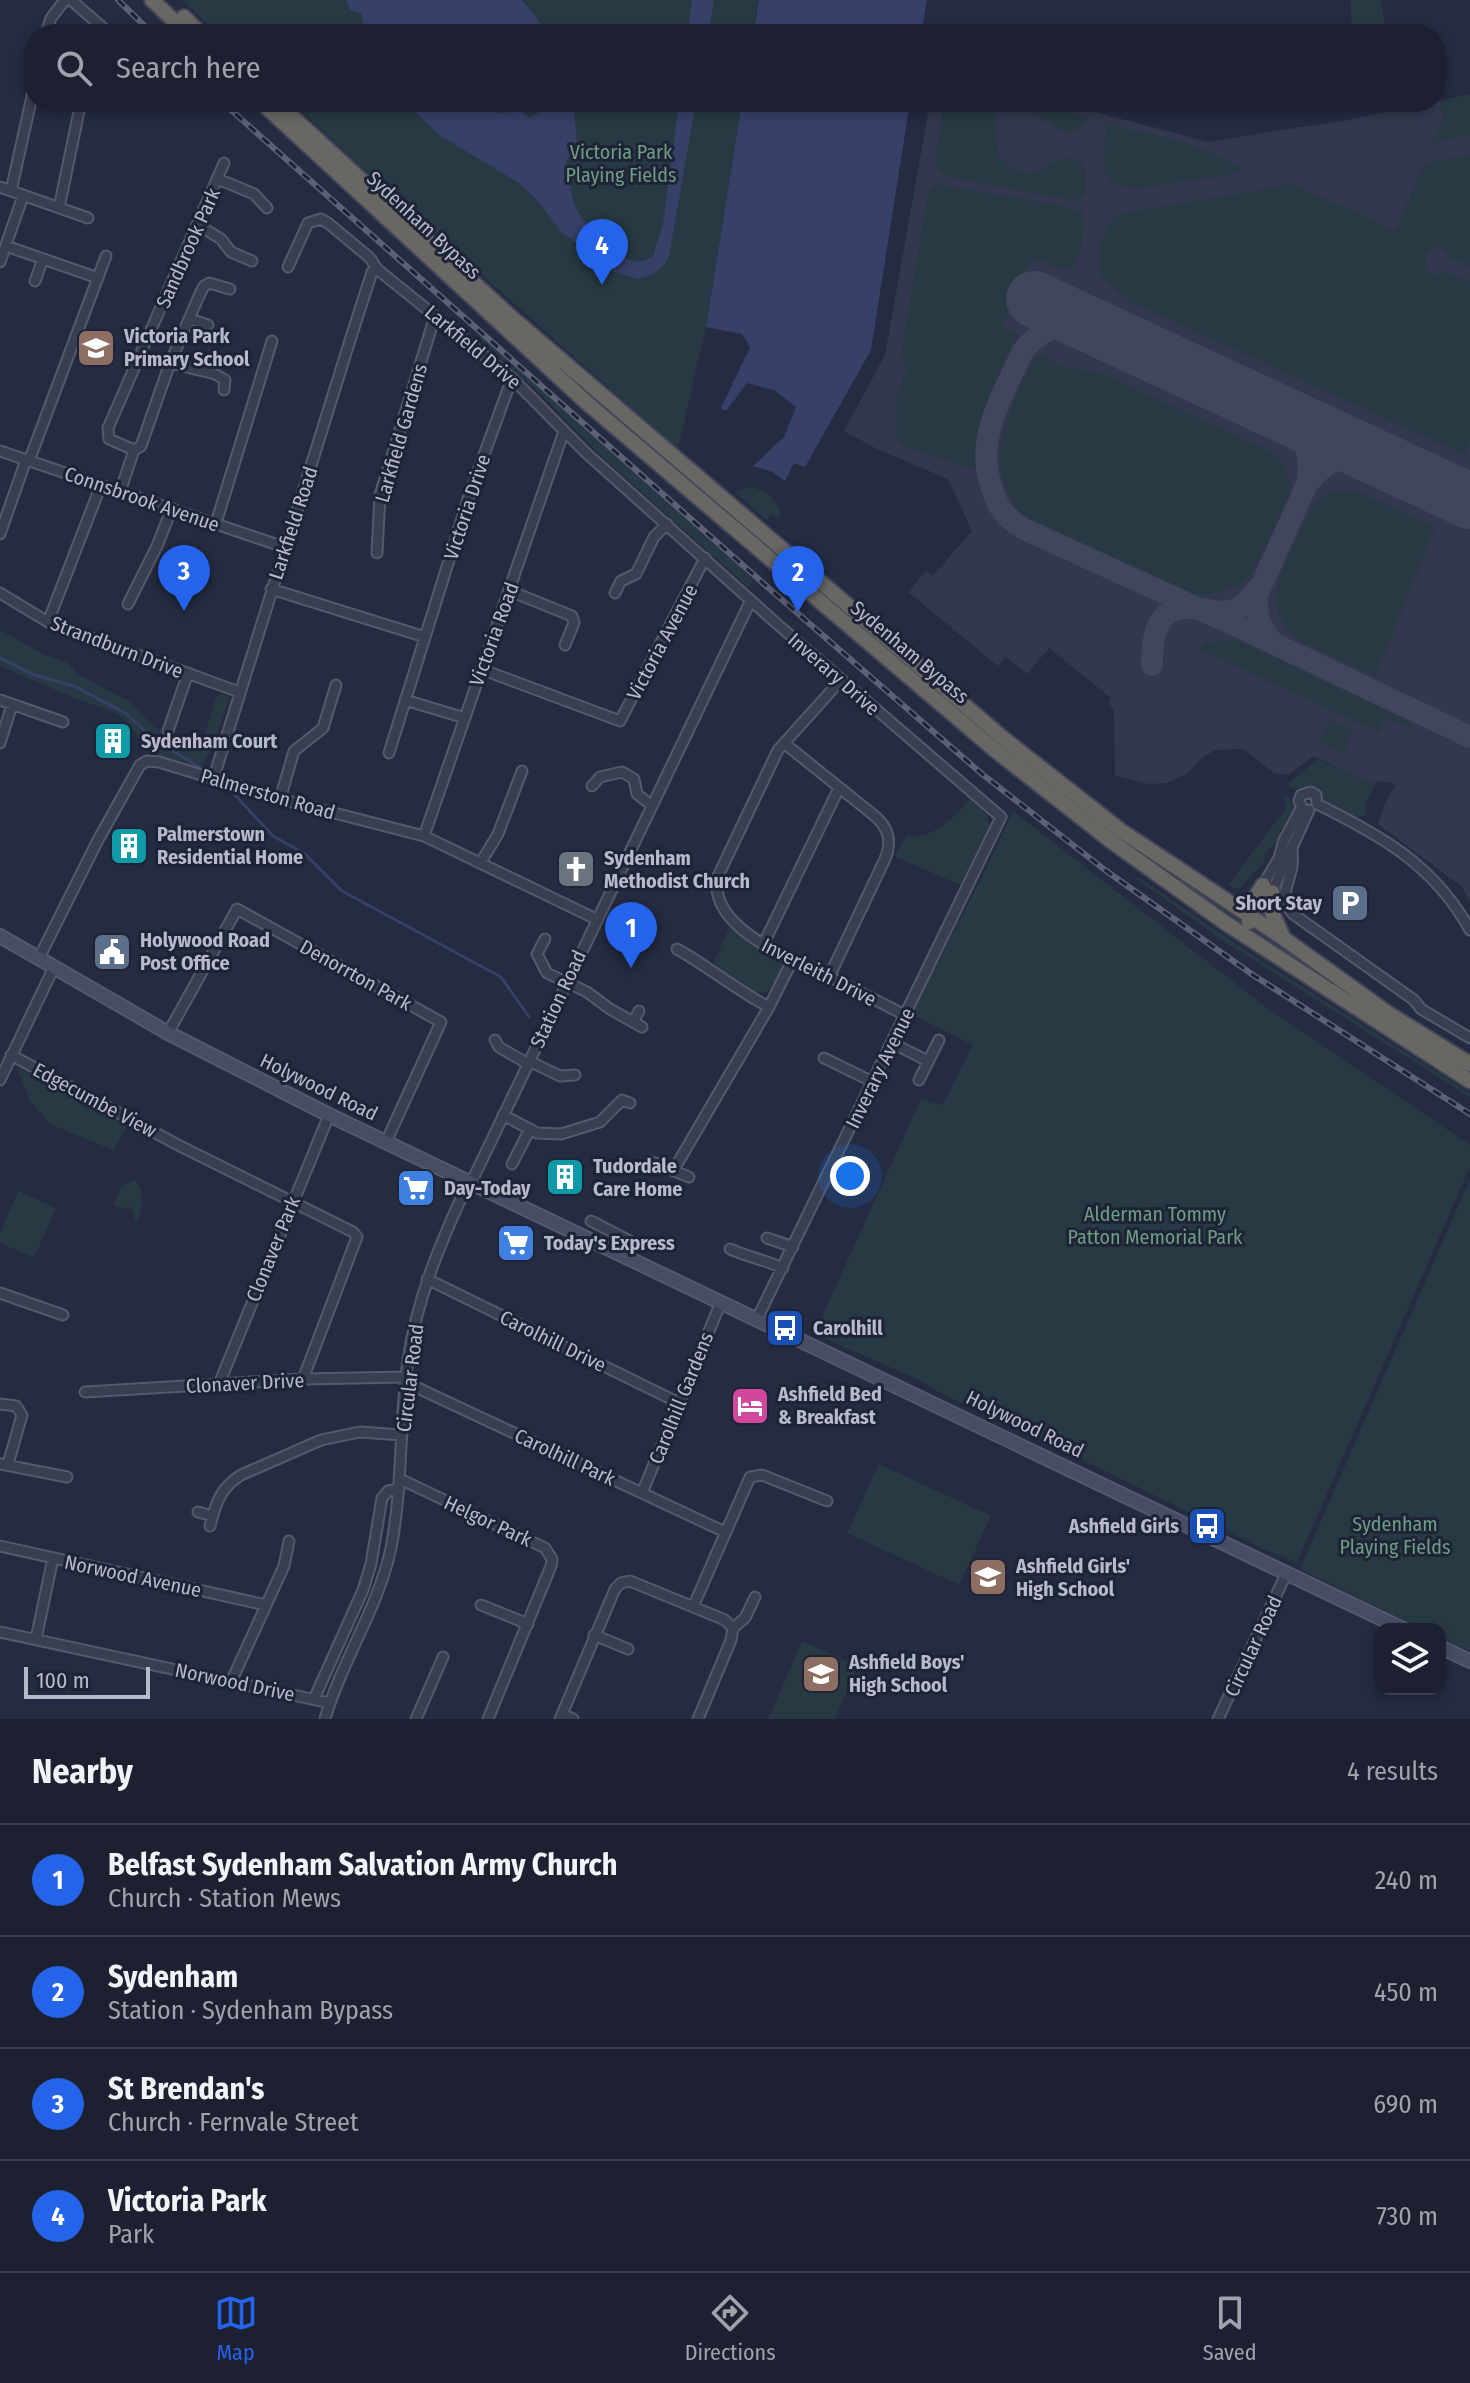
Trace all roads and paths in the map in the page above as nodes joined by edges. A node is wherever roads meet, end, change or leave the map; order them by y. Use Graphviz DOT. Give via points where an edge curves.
graph roads {
  1 [pos="68,0"];
  2 [pos="152,0"];
  3 [pos="166,0"];
  4 [pos="49,24"];
  5 [pos="96,24"];
  6 [pos="177,24"];
  7 [pos="191,24"];
  8 [pos="28,112"];
  9 [pos="79,112"];
  10 [pos="272,112"];
  11 [pos="287,112"];
  12 [pos="224,163"];
  13 [pos="218,179"];
  14 [pos="0,187"];
  15 [pos="11,191"];
  16 [pos="23,196"];
  17 [pos="59,208"];
  18 [pos="267,208"];
  19 [pos="88,218"];
  20 [pos="198,225"];
  21 [pos="6,246"];
  22 [pos="106,256"];
  23 [pos="43,259"];
  24 [pos="252,261"];
  25 [pos="0,262"];
  26 [pos="288,267"];
  27 [pos="377,269"];
  28 [pos="98,278"];
  29 [pos="35,281"];
  30 [pos="230,289"];
  31 [pos="435,316"];
  32 [pos="190,319"];
  33 [pos="208,325"];
  34 [pos="272,341"];
  35 [pos="170,363"];
  36 [pos="512,378"];
  37 [pos="224,390"];
  38 [pos="564,431"];
  39 [pos="134,450"];
  40 [pos="0,451"];
  41 [pos="28,460"];
  42 [pos="101,485"];
  43 [pos="120,492"];
  44 [pos="172,508"];
  45 [pos="216,523"];
  46 [pos="667,524"];
  47 [pos="0,534"];
  48 [pos="284,547"];
  49 [pos="377,553"];
  50 [pos="705,558"];
  51 [pos="271,589"];
  52 [pos="510,591"];
  53 [pos="0,593"];
  54 [pos="615,593"];
  55 [pos="751,600"];
  56 [pos="128,604"];
  57 [pos="48,622"];
  58 [pos="425,637"];
  59 [pos="565,645"];
  60 [pos="481,669"];
  61 [pos="188,673"];
  62 [pos="841,680"];
  63 [pos="336,685"];
  64 [pos="239,692"];
  65 [pos="0,700"];
  66 [pos="405,700"];
  67 [pos="12,705"];
  68 [pos="465,718"];
  69 [pos="63,722"];
  70 [pos="168,731"];
  71 [pos="0,743"];
  72 [pos="784,743"];
  73 [pos="389,753"];
  74 [pos="522,771"];
  75 [pos="213,780"];
  76 [pos="592,786"];
  77 [pos="839,788"];
  78 [pos="280,799"];
  79 [pos="651,805"];
  80 [pos="1310,807"];
  81 [pos="1001,817"];
  82 [pos="424,836"];
  83 [pos="1292,846"];
  84 [pos="481,862"];
  85 [pos="1264,891"];
  86 [pos="1216,892"];
  87 [pos="1249,915"];
  88 [pos="596,919"];
  89 [pos="1470,930"];
  90 [pos="0,936"];
  91 [pos="1283,938"];
  92 [pos="545,939"];
  93 [pos="763,945"];
  94 [pos="1263,946"];
  95 [pos="677,949"];
  96 [pos="39,958"];
  97 [pos="792,961"];
  98 [pos="54,967"];
  99 [pos="829,977"];
  100 [pos="566,982"];
  101 [pos="769,1007"];
  102 [pos="639,1011"];
  103 [pos="905,1015"];
  104 [pos="168,1033"];
  105 [pos="1470,1038"];
  106 [pos="495,1040"];
  107 [pos="939,1040"];
  108 [pos="892,1043"];
  109 [pos="11,1055"];
  110 [pos="824,1058"];
  111 [pos="928,1061"];
  112 [pos="528,1062"];
  113 [pos="1470,1064"];
  114 [pos="575,1075"];
  115 [pos="0,1080"];
  116 [pos="919,1080"];
  117 [pos="1470,1081"];
  118 [pos="873,1082"];
  119 [pos="714,1101"];
  120 [pos="630,1103"];
  121 [pos="724,1105"];
  122 [pos="329,1115"];
  123 [pos="503,1115"];
  124 [pos="530,1129"];
  125 [pos="386,1142"];
  126 [pos="650,1161"];
  127 [pos="512,1164"];
  128 [pos="673,1171"];
  129 [pos="689,1177"];
  130 [pos="470,1182"];
  131 [pos="292,1203"];
  132 [pos="591,1221"];
  133 [pos="767,1238"];
  134 [pos="793,1247"];
  135 [pos="730,1249"];
  136 [pos="629,1259"];
  137 [pos="783,1268"];
  138 [pos="427,1279"];
  139 [pos="0,1293"];
  140 [pos="721,1302"];
  141 [pos="63,1315"];
  142 [pos="757,1319"];
  143 [pos="303,1379"];
  144 [pos="406,1380"];
  145 [pos="219,1384"];
  146 [pos="85,1392"];
  147 [pos="679,1403"];
  148 [pos="0,1404"];
  149 [pos="402,1435"];
  150 [pos="4,1464"];
  151 [pos="67,1477"];
  152 [pos="400,1484"];
  153 [pos="642,1493"];
  154 [pos="827,1501"];
  155 [pos="198,1512"];
  156 [pos="725,1532"];
  157 [pos="289,1541"];
  158 [pos="0,1546"];
  159 [pos="53,1558"];
  160 [pos="1287,1572"];
  161 [pos="755,1597"];
  162 [pos="266,1605"];
  163 [pos="481,1605"];
  164 [pos="693,1607"];
  165 [pos="1391,1623"];
  166 [pos="528,1624"];
  167 [pos="733,1628"];
  168 [pos="0,1632"];
  169 [pos="594,1635"];
  170 [pos="36,1639"];
  171 [pos="628,1649"];
  172 [pos="1446,1650"];
  173 [pos="443,1657"];
  174 [pos="1470,1661"];
  175 [pos="231,1682"];
  176 [pos="314,1699"];
  177 [pos="330,1703"];
  178 [pos="561,1716"];
  179 [pos="325,1719"];
  180 [pos="416,1719"];
  181 [pos="488,1719"];
  182 [pos="573,1719"];
  183 [pos="698,1719"];
  184 [pos="1218,1719"];
  1 -- 4 [label="street"];
  1 -- 5 [label="street"];
  2 -- 6 [label="highway"];
  3 -- 7 [label="highway"];
  8 -- 15 [label="street"];
  9 -- 17 [label="street"];
  10 -- 94 [label="highway, Sydenham Bypass" via="587,403 995,750 1084,821"];
  11 -- 86 [label="highway, Sydenham Bypass" via="534,336 1004,739 1120,830"];
  12 -- 13 [label="street, Sandbrook Park"];
  13 -- 18 [label="street" via="254,194"];
  13 -- 20 [label="street, Sandbrook Park"];
  14 -- 15 [label="street"];
  15 -- 16 [label="street"];
  16 -- 17 [label="street"];
  16 -- 21 [label="street"];
  17 -- 19 [label="street"];
  20 -- 24 [label="street" via="231,252"];
  20 -- 39 [label="street, Sandbrook Park" via="108,428 109,439"];
  21 -- 23 [label="street"];
  21 -- 25 [label="street"];
  22 -- 28 [label="street"];
  23 -- 28 [label="street"];
  23 -- 29 [label="street"];
  26 -- 27 [label="street, Larkfield Drive" via="304,228 321,219"];
  27 -- 31 [label="street, Larkfield Drive"];
  27 -- 48 [label="street, Larkfield Road"];
  28 -- 41 [label="street"];
  30 -- 32 [label="street" via="204,286"];
  31 -- 36 [label="street, Larkfield Drive"];
  31 -- 49 [label="street, Larkfield Gardens" via="380,495"];
  32 -- 33 [label="street"];
  32 -- 35 [label="street"];
  34 -- 45 [label="street"];
  35 -- 37 [label="street" via="215,374 225,380"];
  35 -- 39 [label="street" via="141,446"];
  36 -- 38 [label="street, Larkfield Drive"];
  36 -- 58 [label="street, Victoria Drive"];
  38 -- 46 [label="street, Inverary Drive"];
  38 -- 52 [label="street, Victoria Road"];
  39 -- 43 [label="street"];
  40 -- 41 [label="street, Connsbrook Avenue"];
  41 -- 42 [label="street, Connsbrook Avenue"];
  41 -- 47 [label="street"];
  42 -- 43 [label="street, Connsbrook Avenue"];
  42 -- 57 [label="street"];
  43 -- 44 [label="street, Connsbrook Avenue"];
  44 -- 45 [label="street, Connsbrook Avenue"];
  44 -- 56 [label="street"];
  45 -- 48 [label="street, Connsbrook Avenue"];
  46 -- 50 [label="street, Inverary Drive"];
  46 -- 54 [label="street" via="654,537 636,574 621,581"];
  48 -- 51 [label="street, Larkfield Road"];
  50 -- 55 [label="street, Inverary Drive"];
  50 -- 60 [label="street, Victoria Avenue" via="620,721"];
  51 -- 58 [label="street"];
  51 -- 64 [label="street, Larkfield Road"];
  52 -- 59 [label="street" via="572,616"];
  52 -- 60 [label="street, Victoria Road"];
  53 -- 57 [label="street, Strandburn Drive"];
  55 -- 62 [label="street, Inverary Drive"];
  55 -- 79 [label="street, Station Road"];
  57 -- 61 [label="street, Strandburn Drive"];
  58 -- 66 [label="street, Victoria Drive"];
  60 -- 68 [label="street, Victoria Road"];
  61 -- 64 [label="street, Strandburn Drive"];
  61 -- 70 [label="street"];
  62 -- 72 [label="street, Inverleith Drive"];
  62 -- 81 [label="street, Inverary Drive"];
  63 -- 78 [label="street" via="323,728 294,751"];
  64 -- 75 [label="street, Larkfield Road"];
  65 -- 67 [label="street"];
  66 -- 68 [label="street"];
  66 -- 73 [label="street, Victoria Drive"];
  67 -- 69 [label="street"];
  67 -- 71 [label="street"];
  68 -- 82 [label="street, Victoria Road"];
  72 -- 77 [label="street"];
  72 -- 93 [label="street, Inverleith Drive" via="716,883 719,902"];
  74 -- 84 [label="street"];
  75 -- 78 [label="street, Palmerston Road"];
  75 -- 96 [label="street, Palmerston Road" via="159,762 140,765"];
  76 -- 79 [label="street" via="596,774 626,774"];
  77 -- 93 [label="street"];
  77 -- 99 [label="street" via="881,822 889,844"];
  78 -- 82 [label="street, Palmerston Road"];
  79 -- 88 [label="street, Station Road"];
  80 -- 83 [label="street"];
  80 -- 85 [label="street" via="1284,840"];
  80 -- 89 [label="street" via="1366,828 1424,869"];
  81 -- 103 [label="street, Inverary Avenue"];
  82 -- 84 [label="street, Palmerston Road"];
  83 -- 85 [label="street"];
  83 -- 105 [label="street" via="1293,865 1284,892 1293,914 1421,1009"];
  84 -- 88 [label="street, Palmerston Road"];
  85 -- 86 [label="highway" via="1240,897"];
  85 -- 87 [label="highway"];
  85 -- 91 [label="highway"];
  86 -- 87 [label="highway, Sydenham Bypass"];
  87 -- 91 [label="highway, Sydenham Bypass"];
  87 -- 94 [label="highway" via="1250,929"];
  88 -- 100 [label="street, Station Road"];
  90 -- 96 [label="main road, Holywood Road"];
  91 -- 113 [label="highway, Sydenham Bypass"];
  92 -- 100 [label="street" via="537,954 547,973"];
  93 -- 97 [label="street, Inverleith Drive"];
  94 -- 117 [label="highway, Sydenham Bypass"];
  95 -- 101 [label="street"];
  96 -- 98 [label="main road, Holywood Road"];
  97 -- 99 [label="street, Inverleith Drive"];
  97 -- 101 [label="street"];
  98 -- 104 [label="main road, Holywood Road"];
  98 -- 109 [label="street"];
  99 -- 103 [label="street, Inverleith Drive"];
  100 -- 102 [label="street" via="637,1025"];
  100 -- 112 [label="street, Station Road"];
  101 -- 119 [label="street"];
  103 -- 108 [label="street, Inverary Avenue"];
  104 -- 122 [label="main road, Holywood Road"];
  104 -- 125 [label="street, Denorrton Park" via="237,909 441,1022"];
  106 -- 112 [label="street"];
  107 -- 111 [label="street"];
  108 -- 111 [label="street"];
  108 -- 118 [label="street, Inverary Avenue"];
  109 -- 115 [label="street"];
  109 -- 131 [label="street, Edgecumbe View"];
  110 -- 118 [label="street"];
  111 -- 116 [label="street"];
  112 -- 114 [label="street" via="560,1076"];
  112 -- 123 [label="street, Station Road"];
  118 -- 134 [label="street, Inverary Avenue"];
  119 -- 121 [label="street"];
  119 -- 128 [label="street"];
  120 -- 124 [label="street" via="622,1100 600,1122 576,1131 548,1135"];
  122 -- 125 [label="main road, Holywood Road"];
  122 -- 131 [label="street, Clonaver Park"];
  123 -- 124 [label="street"];
  123 -- 130 [label="street, Station Road"];
  124 -- 127 [label="street"];
  125 -- 130 [label="main road, Holywood Road"];
  126 -- 128 [label="street"];
  128 -- 129 [label="street"];
  130 -- 136 [label="main road, Holywood Road"];
  130 -- 138 [label="street, Circular Road"];
  131 -- 143 [label="street, Edgecumbe View" via="357,1237"];
  131 -- 145 [label="street, Clonaver Park"];
  132 -- 136 [label="street" via="632,1242"];
  133 -- 134 [label="street"];
  134 -- 137 [label="street, Inverary Avenue"];
  135 -- 137 [label="street"];
  136 -- 140 [label="main road, Holywood Road"];
  137 -- 142 [label="street, Inverary Avenue"];
  138 -- 144 [label="street, Circular Road"];
  138 -- 147 [label="street, Carolhill Drive"];
  139 -- 141 [label="street"];
  140 -- 142 [label="main road, Holywood Road"];
  140 -- 147 [label="street, Carolhill Gardens"];
  142 -- 160 [label="main road, Holywood Road"];
  143 -- 144 [label="street, Clonaver Drive"];
  143 -- 145 [label="street, Clonaver Drive"];
  144 -- 149 [label="street, Circular Road"];
  144 -- 153 [label="street, Carolhill Park"];
  145 -- 146 [label="street, Clonaver Drive"];
  147 -- 153 [label="street, Carolhill Gardens"];
  148 -- 150 [label="street" via="16,1406 22,1415"];
  149 -- 152 [label="street, Circular Road"];
  149 -- 155 [label="street" via="360,1432 299,1447 231,1481 219,1496 212,1521"];
  150 -- 151 [label="street"];
  152 -- 166 [label="street, Helgor Park" via="545,1548 551,1566"];
  152 -- 176 [label="street" via="382,1498 363,1590"];
  152 -- 177 [label="street, Circular Road" via="384,1579"];
  153 -- 156 [label="street, Carolhill Park"];
  154 -- 156 [label="street" via="754,1475"];
  156 -- 164 [label="street"];
  157 -- 162 [label="street"];
  158 -- 159 [label="street, Norwood Avenue"];
  159 -- 162 [label="street, Norwood Avenue"];
  159 -- 170 [label="street"];
  160 -- 165 [label="main road, Holywood Road"];
  160 -- 184 [label="street, Circular Road"];
  161 -- 167 [label="street"];
  162 -- 175 [label="street"];
  163 -- 166 [label="street"];
  164 -- 167 [label="street"];
  164 -- 169 [label="street" via="626,1581 615,1589"];
  166 -- 181 [label="street, Helgor Park"];
  167 -- 183 [label="street"];
  168 -- 170 [label="street, Norwood Drive"];
  169 -- 171 [label="street"];
  169 -- 178 [label="street"];
  170 -- 175 [label="street, Norwood Drive"];
  172 -- 174 [label="main road"];
  173 -- 180 [label="street"];
  175 -- 176 [label="street, Norwood Drive"];
  176 -- 177 [label="street, Norwood Drive"];
  177 -- 179 [label="street, Circular Road"];
  178 -- 182 [label="street"];
}
